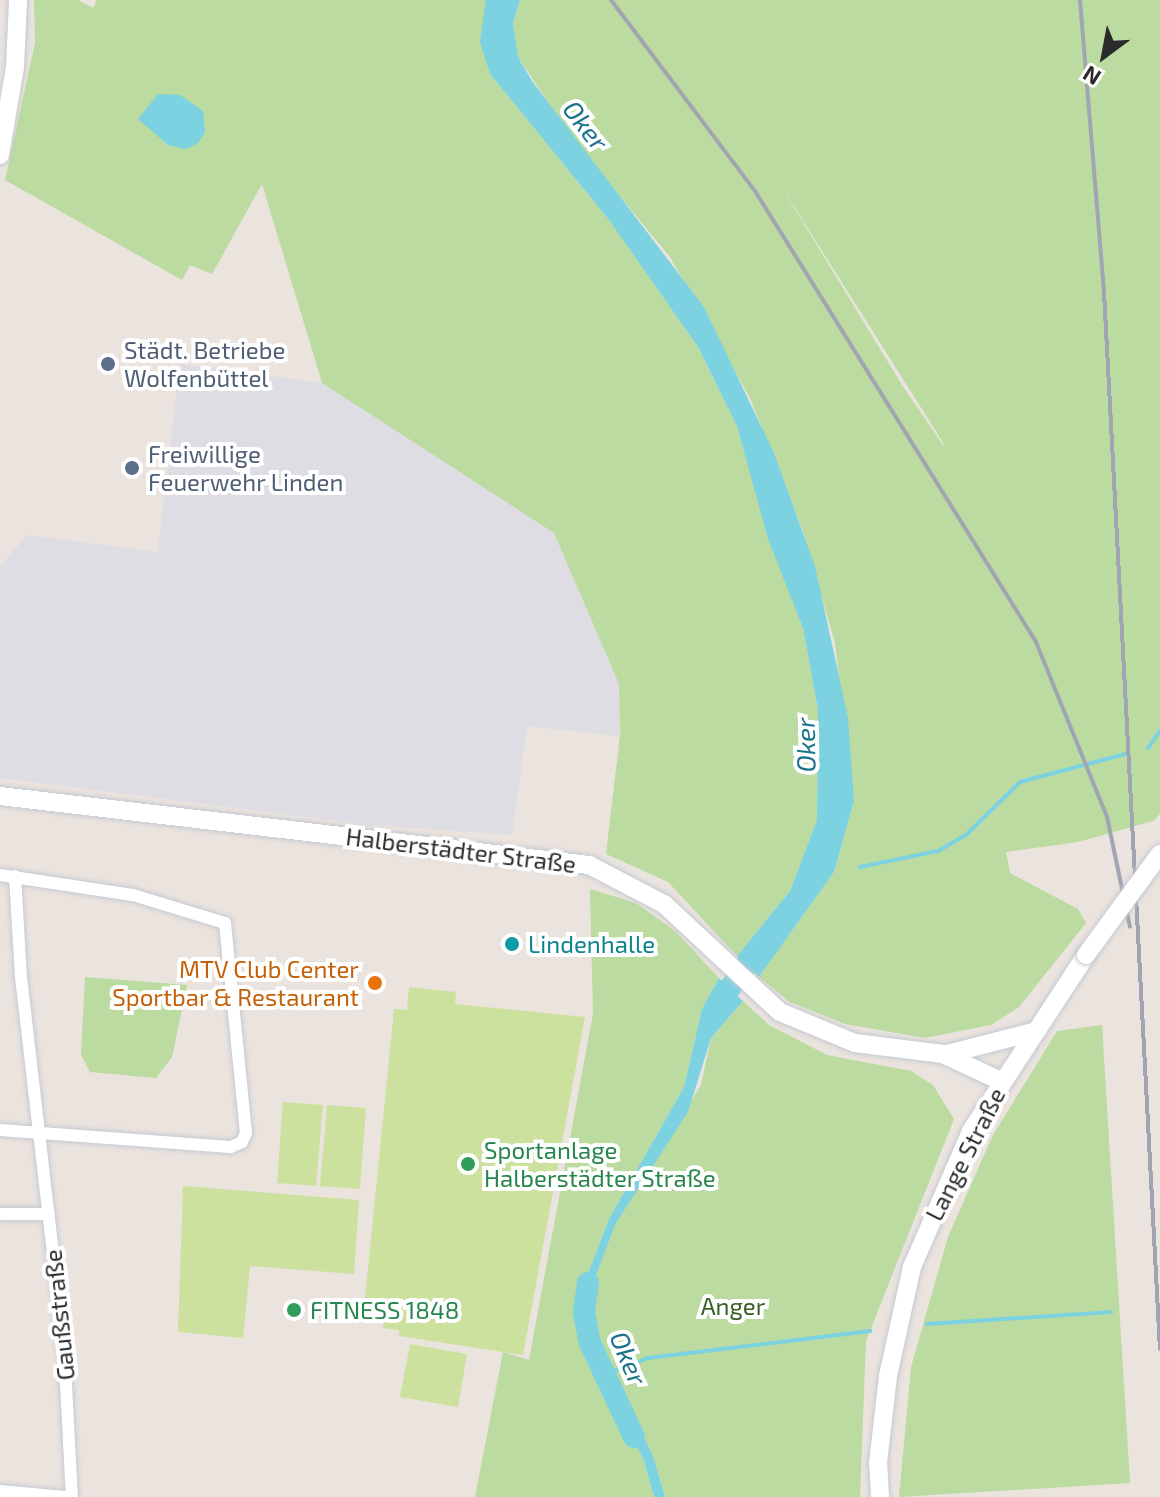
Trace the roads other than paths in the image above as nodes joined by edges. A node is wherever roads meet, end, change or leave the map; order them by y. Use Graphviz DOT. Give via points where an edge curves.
graph roads {
  1 [pos="18,0"];
  2 [pos="0,155"];
  3 [pos="0,796"];
  4 [pos="1160,854"];
  5 [pos="0,875"];
  6 [pos="15,876"];
  7 [pos="1033,1032"];
  8 [pos="943,1054"];
  9 [pos="1001,1081"];
  10 [pos="0,1130"];
  11 [pos="39,1133"];
  12 [pos="0,1214"];
  13 [pos="49,1214"];
  14 [pos="0,1491"];
  15 [pos="65,1497"];
  16 [pos="72,1497"];
  17 [pos="880,1497"];
  1 -- 2 [label="main road" via="15,67"];
  3 -- 8 [label="main road, Halberstädter Straße" via="559,858 609,872 664,904 780,1012 855,1043"];
  4 -- 7 [label="main road, Lange Straße, bridge"];
  5 -- 6 [label="street"];
  6 -- 11 [label="street, Gaußstraße"];
  6 -- 11 [label="street" via="120,892 225,923 245,1116 242,1142 231,1147"];
  7 -- 8 [label="main road"];
  7 -- 9 [label="main road, Lange Straße"];
  8 -- 9 [label="main road, Halberstädter Straße"];
  9 -- 17 [label="main road, Lange Straße" via="948,1177 912,1267 888,1376 878,1463"];
  10 -- 11 [label="street"];
  11 -- 13 [label="street, Gaußstraße"];
  12 -- 13 [label="street"];
  13 -- 16 [label="street, Gaußstraße"];
  14 -- 15 [label="street"];
}
